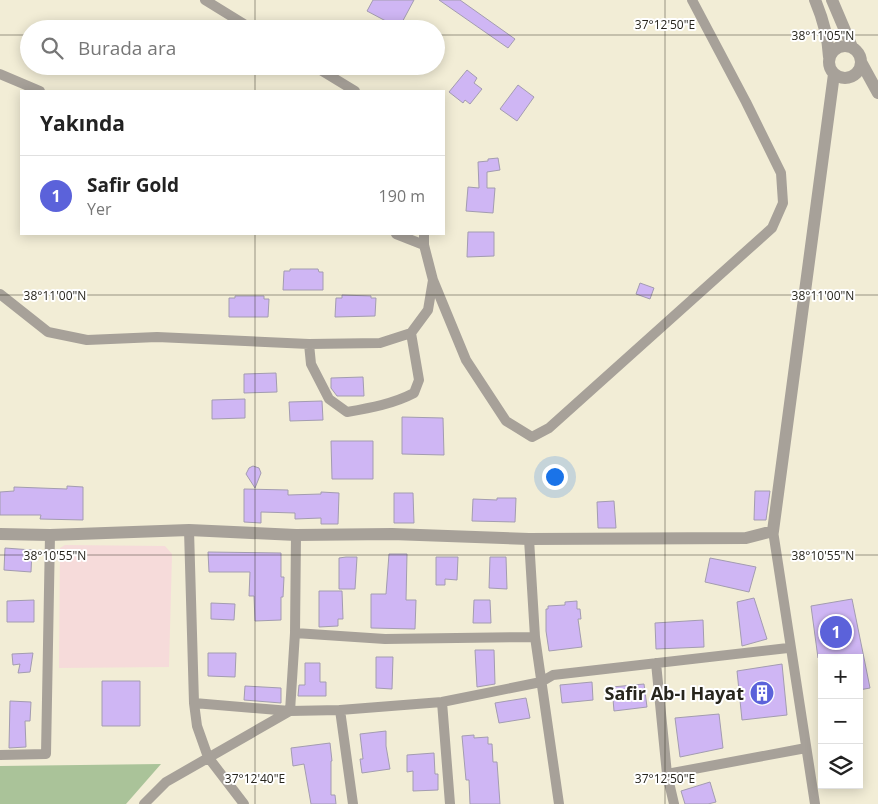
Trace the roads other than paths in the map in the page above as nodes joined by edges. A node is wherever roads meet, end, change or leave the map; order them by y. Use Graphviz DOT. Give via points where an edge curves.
graph roads {
  1 [pos="205,0"];
  2 [pos="692,0"];
  3 [pos="815,0"];
  4 [pos="832,0"];
  5 [pos="237,20"];
  6 [pos="852,47"];
  7 [pos="829,57"];
  8 [pos="861,62"];
  9 [pos="0,74"];
  10 [pos="834,74"];
  11 [pos="329,75"];
  12 [pos="38,90"];
  13 [pos="353,90"];
  14 [pos="878,93"];
  15 [pos="399,235"];
  16 [pos="424,235"];
  17 [pos="424,245"];
  18 [pos="433,280"];
  19 [pos="0,294"];
  20 [pos="411,333"];
  21 [pos="309,344"];
  22 [pos="189,530"];
  23 [pos="773,531"];
  24 [pos="0,534"];
  25 [pos="50,535"];
  26 [pos="296,535"];
  27 [pos="530,539"];
  28 [pos="295,633"];
  29 [pos="535,637"];
  30 [pos="788,648"];
  31 [pos="656,663"];
  32 [pos="541,682"];
  33 [pos="194,702"];
  34 [pos="442,702"];
  35 [pos="340,710"];
  36 [pos="290,711"];
  37 [pos="806,748"];
  38 [pos="0,755"];
  39 [pos="208,757"];
  40 [pos="667,774"];
  41 [pos="144,804"];
  42 [pos="244,804"];
  43 [pos="353,804"];
  44 [pos="450,804"];
  45 [pos="559,804"];
  46 [pos="674,804"];
  47 [pos="815,804"];
  1 -- 5 [label="street"];
  2 -- 18 [label="street" via="781,172 783,203 772,228 549,428 532,437 506,421 466,360"];
  3 -- 7 [label="street" via="824,20"];
  4 -- 6 [label="street"];
  6 -- 7 [label="street" via="836,48"];
  6 -- 8 [label="street" via="859,53"];
  7 -- 10 [label="street" via="829,66"];
  8 -- 10 [label="street" via="858,72 849,77"];
  8 -- 14 [label="street"];
  9 -- 12 [label="street"];
  10 -- 23 [label="street"];
  11 -- 13 [label="street"];
  15 -- 17 [label="street"];
  16 -- 17 [label="street"];
  17 -- 18 [label="street"];
  18 -- 20 [label="street" via="428,310"];
  19 -- 21 [label="street" via="48,332 87,340 157,337"];
  20 -- 21 [label="street" via="380,343"];
  20 -- 21 [label="street" via="419,380 414,393 373,408 347,412 329,399 311,364"];
  22 -- 25 [label="street"];
  22 -- 26 [label="street"];
  22 -- 33 [label="street"];
  23 -- 27 [label="street" via="746,538"];
  23 -- 37 [label="street"];
  24 -- 25 [label="street"];
  25 -- 38 [label="street" via="46,754"];
  26 -- 27 [label="street" via="392,534"];
  26 -- 28 [label="street"];
  27 -- 29 [label="street"];
  28 -- 29 [label="street" via="385,639"];
  28 -- 36 [label="street"];
  29 -- 32 [label="street"];
  30 -- 31 [label="street"];
  31 -- 32 [label="street" via="553,675"];
  31 -- 40 [label="street"];
  32 -- 34 [label="street"];
  32 -- 45 [label="street"];
  33 -- 36 [label="street"];
  33 -- 39 [label="street" via="197,726"];
  34 -- 35 [label="street"];
  34 -- 44 [label="street"];
  35 -- 36 [label="street"];
  35 -- 43 [label="street"];
  36 -- 39 [label="street"];
  37 -- 40 [label="street"];
  37 -- 47 [label="street"];
  39 -- 41 [label="street" via="166,782"];
  39 -- 42 [label="street"];
  40 -- 46 [label="street"];
}
